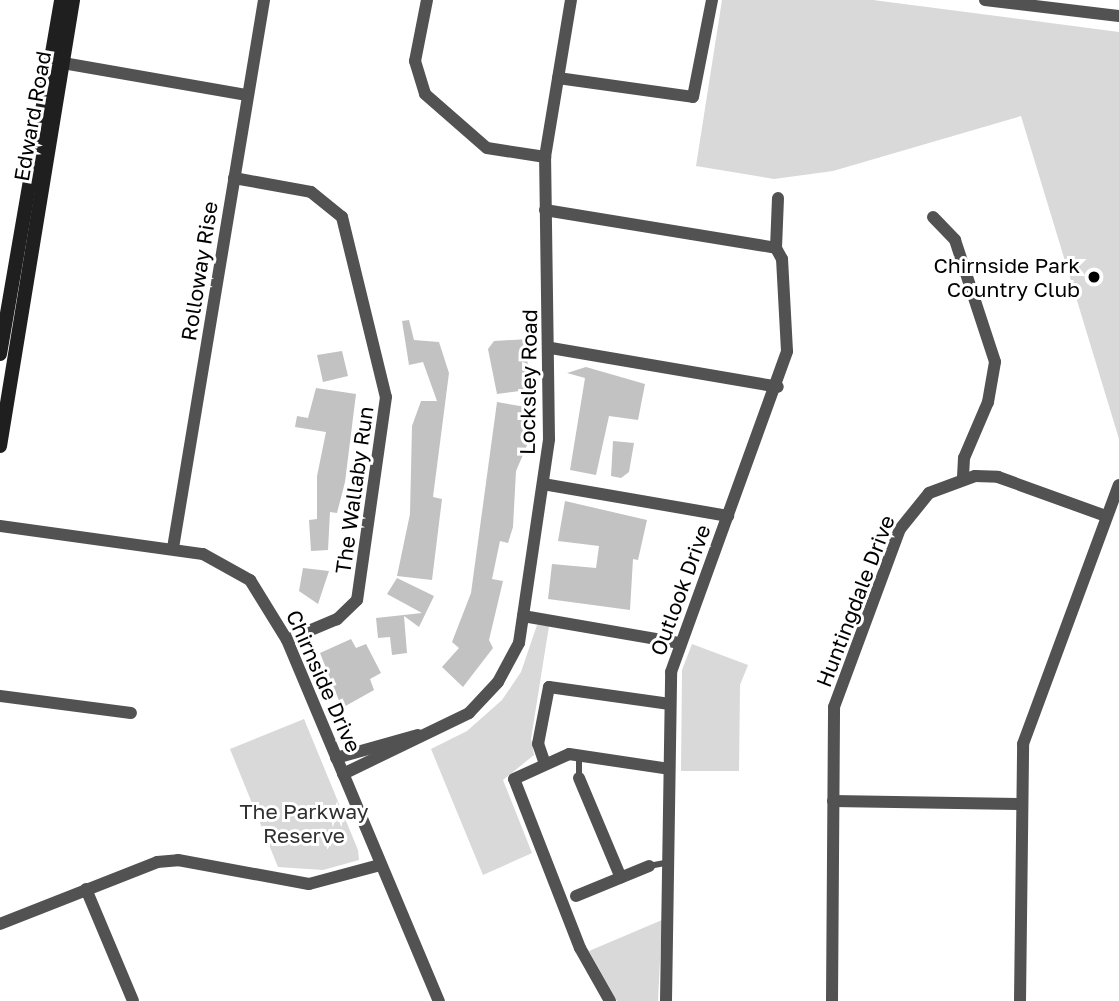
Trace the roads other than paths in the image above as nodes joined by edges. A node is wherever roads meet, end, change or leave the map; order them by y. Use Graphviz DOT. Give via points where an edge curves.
graph roads {
  1 [pos="61,0"];
  2 [pos="73,0"];
  3 [pos="264,0"];
  4 [pos="427,0"];
  5 [pos="571,0"];
  6 [pos="712,0"];
  7 [pos="985,0"];
  8 [pos="1119,16"];
  9 [pos="57,62"];
  10 [pos="558,78"];
  11 [pos="247,95"];
  12 [pos="545,157"];
  13 [pos="234,178"];
  14 [pos="778,198"];
  15 [pos="545,210"];
  16 [pos="933,217"];
  17 [pos="776,248"];
  18 [pos="551,348"];
  19 [pos="0,354"];
  20 [pos="779,387"];
  21 [pos="0,446"];
  22 [pos="963,479"];
  23 [pos="543,484"];
  24 [pos="1119,485"];
  25 [pos="728,516"];
  26 [pos="1106,516"];
  27 [pos="0,526"];
  28 [pos="173,548"];
  29 [pos="523,616"];
  30 [pos="287,640"];
  31 [pos="679,643"];
  32 [pos="0,696"];
  33 [pos="670,704"];
  34 [pos="131,713"];
  35 [pos="439,731"];
  36 [pos="579,755"];
  37 [pos="337,758"];
  38 [pos="544,761"];
  39 [pos="669,769"];
  40 [pos="343,774"];
  41 [pos="579,778"];
  42 [pos="833,801"];
  43 [pos="1020,804"];
  44 [pos="669,862"];
  45 [pos="380,865"];
  46 [pos="649,866"];
  47 [pos="621,878"];
  48 [pos="86,889"];
  49 [pos="576,896"];
  50 [pos="561,903"];
  51 [pos="0,924"];
  52 [pos="133,1001"];
  53 [pos="439,1001"];
  54 [pos="610,1001"];
  55 [pos="666,1001"];
  56 [pos="832,1001"];
  57 [pos="1020,1001"];
  1 -- 9 [label="main road, Edward Road"];
  2 -- 9 [label="main road, Edward Road"];
  3 -- 11 [label="street, Rolloway Rise"];
  4 -- 12 [label="street" via="415,61 425,94 487,148"];
  5 -- 10 [label="street, Locksley Road"];
  6 -- 10 [label="street" via="693,97"];
  7 -- 8 [label="street"];
  9 -- 11 [label="street"];
  9 -- 19 [label="main road, Edward Road"];
  9 -- 21 [label="main road, Edward Road"];
  10 -- 12 [label="street, Locksley Road"];
  11 -- 13 [label="street, Rolloway Rise"];
  12 -- 15 [label="street, Locksley Road"];
  13 -- 28 [label="street, Rolloway Rise"];
  13 -- 30 [label="street, The Wallaby Run" via="311,192 342,217 386,397 357,600 337,619"];
  14 -- 17 [label="street, Outlook Drive" via="781,234"];
  15 -- 17 [label="street"];
  15 -- 18 [label="street, Locksley Road"];
  16 -- 22 [label="street" via="955,240 995,362 988,402 964,458"];
  17 -- 20 [label="street, Outlook Drive" via="789,328"];
  18 -- 20 [label="street"];
  18 -- 23 [label="street, Locksley Road"];
  20 -- 25 [label="street, Outlook Drive"];
  22 -- 26 [label="street, Huntingdale Drive" via="998,477"];
  22 -- 42 [label="street, Huntingdale Drive" via="929,493 900,529 834,707"];
  23 -- 25 [label="street"];
  23 -- 29 [label="street, Locksley Road"];
  24 -- 26 [label="street"];
  25 -- 31 [label="street, Outlook Drive"];
  26 -- 43 [label="street" via="1028,722"];
  27 -- 28 [label="street, Chirnside Drive"];
  28 -- 30 [label="street, Chirnside Drive" via="203,554 250,580"];
  29 -- 31 [label="street"];
  29 -- 35 [label="street, Locksley Road" via="519,643 498,682 469,713"];
  30 -- 37 [label="street, Chirnside Drive"];
  31 -- 33 [label="street, Outlook Drive"];
  32 -- 34 [label="street"];
  33 -- 38 [label="street" via="549,687 538,744"];
  33 -- 39 [label="street, Outlook Drive"];
  35 -- 37 [label="street, Locksley Road"];
  35 -- 40 [label="street, Locksley Road"];
  36 -- 38 [label="street"];
  36 -- 39 [label="street"];
  36 -- 41 [label="lane"];
  37 -- 40 [label="street, Chirnside Drive"];
  38 -- 50 [label="street" via="518,773 514,786"];
  39 -- 44 [label="street, Outlook Drive"];
  40 -- 45 [label="street, Chirnside Drive"];
  41 -- 47 [label="street"];
  42 -- 43 [label="street"];
  42 -- 56 [label="street, Huntingdale Drive"];
  43 -- 57 [label="street"];
  44 -- 46 [label="lane"];
  44 -- 55 [label="street, Outlook Drive"];
  45 -- 48 [label="street" via="309,884 178,860"];
  45 -- 53 [label="street, Chirnside Drive"];
  46 -- 47 [label="street"];
  47 -- 49 [label="street"];
  48 -- 51 [label="street"];
  48 -- 52 [label="street"];
  49 -- 50 [label="lane"];
  50 -- 54 [label="street"];
}
